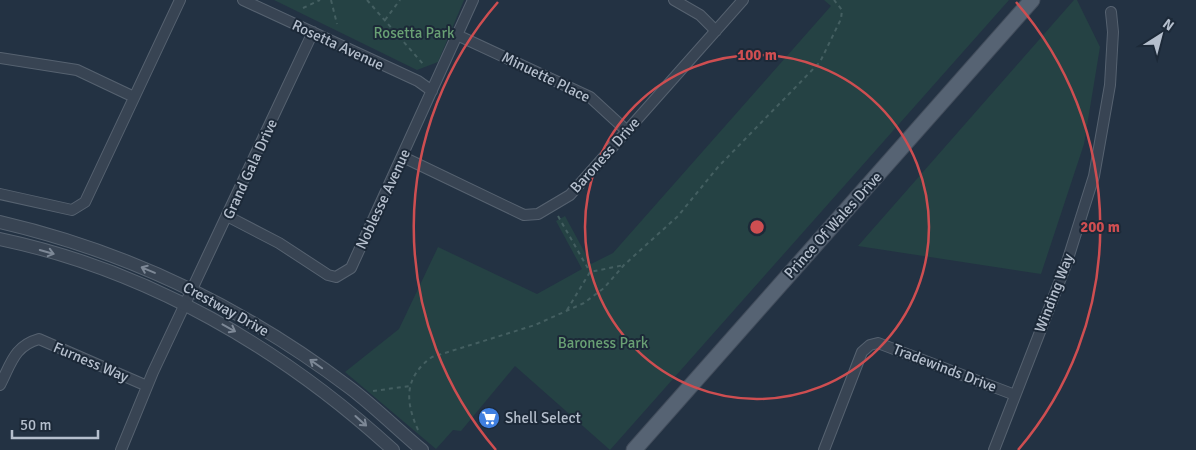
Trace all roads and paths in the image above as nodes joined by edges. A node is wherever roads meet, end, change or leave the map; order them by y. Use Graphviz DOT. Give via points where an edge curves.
graph roads {
  1 [pos="180,0"];
  2 [pos="243,0"];
  3 [pos="320,0"];
  4 [pos="331,0"];
  5 [pos="367,0"];
  6 [pos="400,0"];
  7 [pos="473,0"];
  8 [pos="674,0"];
  9 [pos="743,0"];
  10 [pos="834,0"];
  11 [pos="1032,0"];
  12 [pos="303,8"];
  13 [pos="1111,12"];
  14 [pos="385,20"];
  15 [pos="337,24"];
  16 [pos="716,31"];
  17 [pos="313,32"];
  18 [pos="457,35"];
  19 [pos="0,58"];
  20 [pos="423,64"];
  21 [pos="432,91"];
  22 [pos="134,97"];
  23 [pos="627,131"];
  24 [pos="403,157"];
  25 [pos="0,194"];
  26 [pos="552,205"];
  27 [pos="227,216"];
  28 [pos="0,222"];
  29 [pos="0,239"];
  30 [pos="624,265"];
  31 [pos="590,272"];
  32 [pos="193,289"];
  33 [pos="186,305"];
  34 [pos="566,312"];
  35 [pos="0,385"];
  36 [pos="147,386"];
  37 [pos="410,386"];
  38 [pos="365,392"];
  39 [pos="1015,395"];
  40 [pos="420,435"];
  41 [pos="121,450"];
  42 [pos="393,450"];
  43 [pos="422,450"];
  44 [pos="634,450"];
  45 [pos="824,450"];
  46 [pos="994,450"];
  1 -- 22 [label="street"];
  2 -- 17 [label="street, Rosetta Avenue"];
  3 -- 12 [label="path"];
  4 -- 15 [label="path"];
  5 -- 14 [label="path"];
  6 -- 14 [label="path"];
  7 -- 18 [label="street, Noblesse Avenue"];
  8 -- 16 [label="street" via="700,15"];
  9 -- 16 [label="street, Baroness Drive"];
  10 -- 30 [label="path" via="842,10 841,19 820,62 718,167 678,216"];
  11 -- 44 [label="main road, Prince Of Wales Drive"];
  13 -- 39 [label="street, Winding Way" via="1110,86 1094,176 1066,265"];
  14 -- 20 [label="path"];
  16 -- 23 [label="street, Baroness Drive"];
  17 -- 21 [label="street, Rosetta Avenue" via="418,81"];
  17 -- 27 [label="street, Grand Gala Drive"];
  18 -- 21 [label="street, Noblesse Avenue"];
  18 -- 23 [label="street, Minuette Place" via="590,97"];
  19 -- 22 [label="street" via="77,70"];
  21 -- 24 [label="street, Noblesse Avenue"];
  22 -- 25 [label="street" via="79,207 72,210"];
  23 -- 26 [label="street, Baroness Drive" via="570,195"];
  24 -- 26 [label="street, Baroness Drive" via="524,215 538,214"];
  24 -- 27 [label="street, Noblesse Avenue" via="351,268 336,277"];
  26 -- 31 [label="path"];
  27 -- 32 [label="street, Grand Gala Drive"];
  32 -- 28 [label="street, Crestway Drive, one-way" via="111,254"];
  29 -- 33 [label="street, Crestway Drive, one-way" via="111,272"];
  30 -- 31 [label="path"];
  30 -- 34 [label="path" via="604,288"];
  31 -- 34 [label="path"];
  32 -- 33 [label="street, Grand Gala Drive"];
  43 -- 32 [label="street, Crestway Drive, one-way" via="352,389 304,355"];
  33 -- 36 [label="street, Grand Gala Drive"];
  33 -- 42 [label="street, Crestway Drive, one-way" via="242,336 320,388"];
  34 -- 37 [label="path" via="432,357 418,366"];
  35 -- 36 [label="street, Furness Way" via="18,349 39,339"];
  36 -- 41 [label="street, Grand Gala Drive"];
  37 -- 38 [label="path"];
  37 -- 40 [label="path" via="410,412"];
  39 -- 45 [label="street, Tradewinds Drive" via="878,342 862,352"];
  39 -- 46 [label="street, Winding Way"];
}
